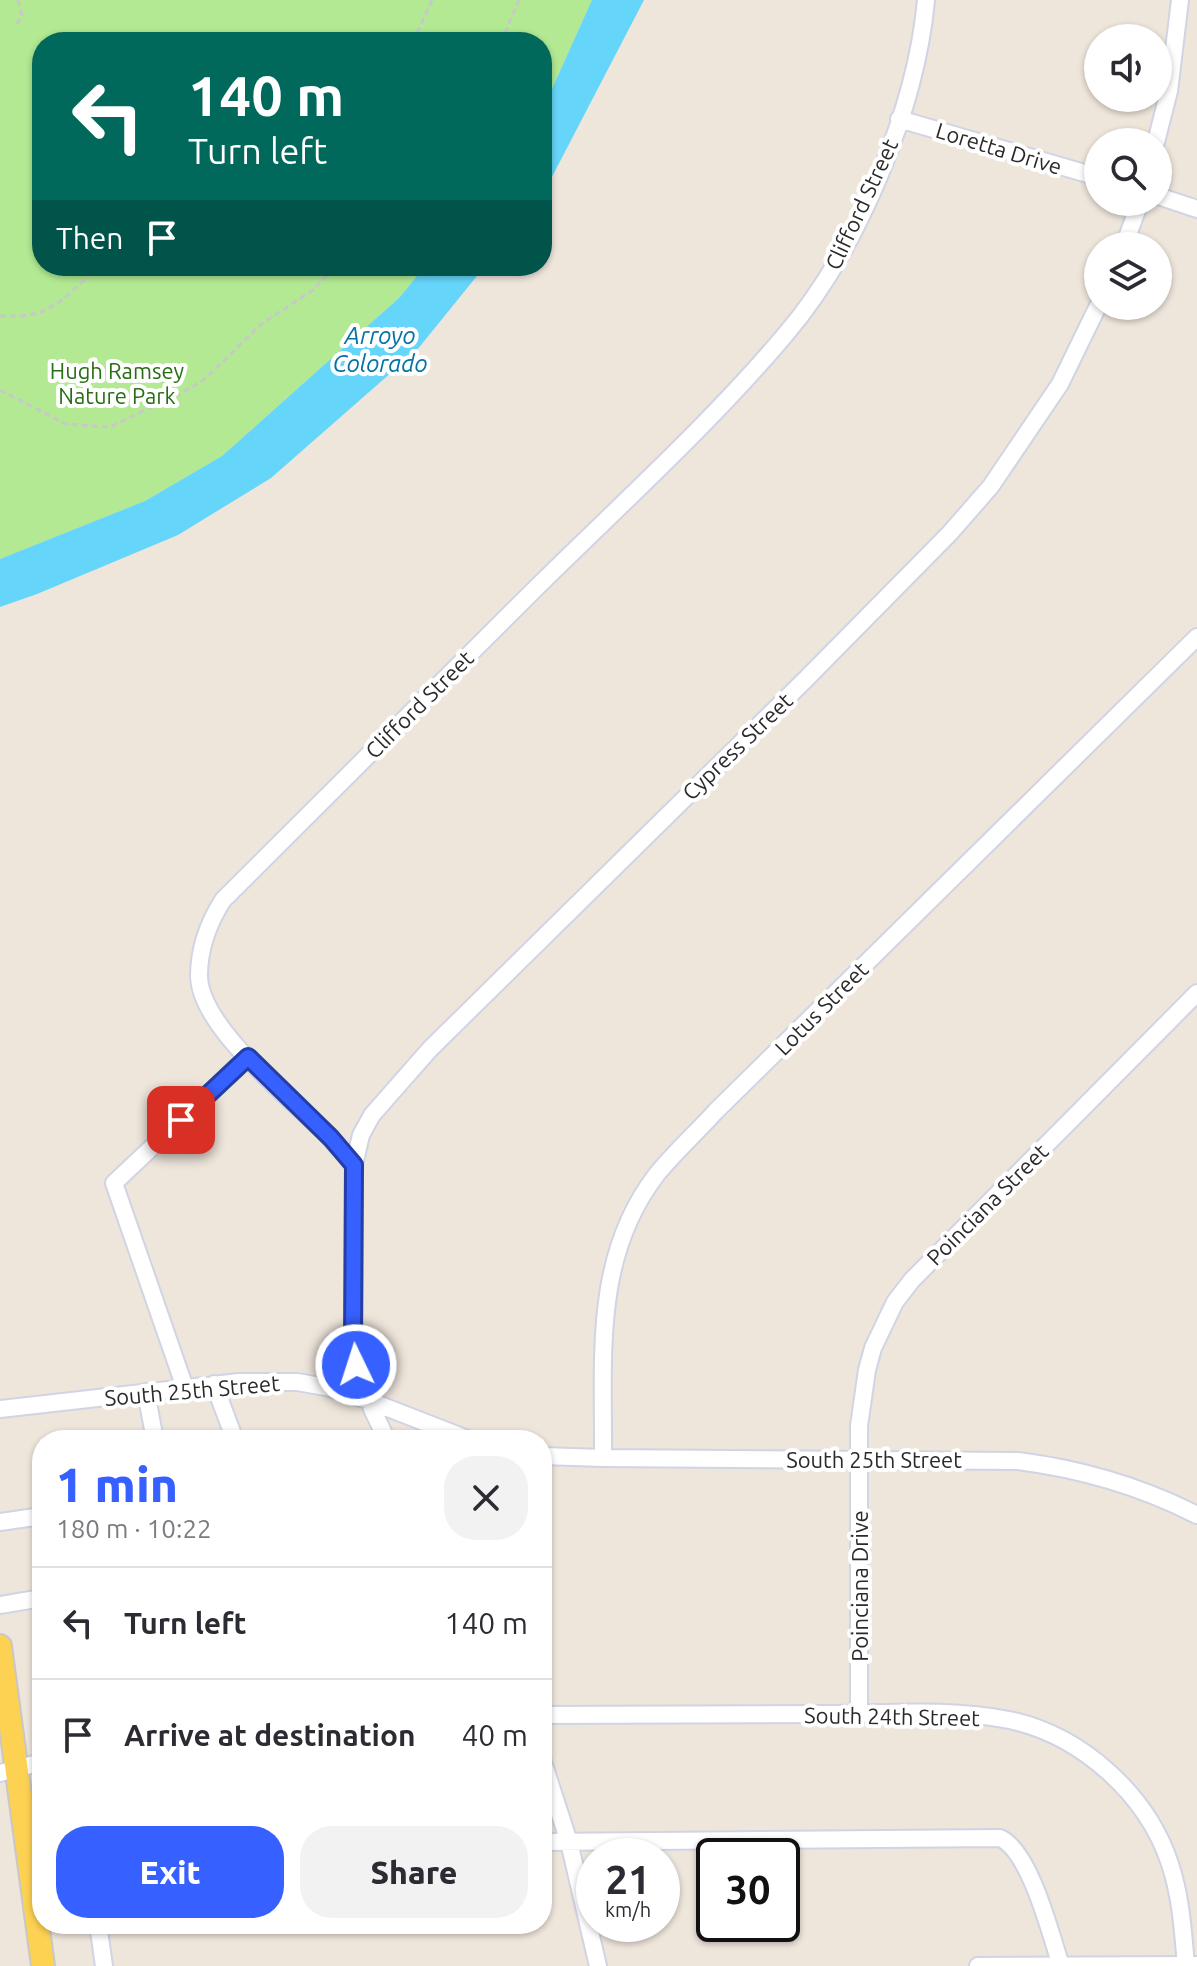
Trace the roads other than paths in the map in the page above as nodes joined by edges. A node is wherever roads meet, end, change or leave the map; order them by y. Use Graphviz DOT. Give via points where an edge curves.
graph roads {
  1 [pos="926,0"];
  2 [pos="1180,0"];
  3 [pos="899,119"];
  4 [pos="1160,128"];
  5 [pos="1084,173"];
  6 [pos="1172,201"];
  7 [pos="1197,209"];
  8 [pos="1091,320"];
  9 [pos="1197,637"];
  10 [pos="1197,993"];
  11 [pos="248,1057"];
  12 [pos="354,1165"];
  13 [pos="214,1384"];
  14 [pos="185,1388"];
  15 [pos="146,1392"];
  16 [pos="370,1401"];
  17 [pos="0,1409"];
  18 [pos="153,1430"];
  19 [pos="231,1430"];
  20 [pos="383,1430"];
  21 [pos="444,1430"];
  22 [pos="552,1456"];
  23 [pos="603,1458"];
  24 [pos="858,1459"];
  25 [pos="1197,1515"];
  26 [pos="32,1517"];
  27 [pos="0,1522"];
  28 [pos="32,1600"];
  29 [pos="0,1605"];
  30 [pos="0,1646"];
  31 [pos="859,1714"];
  32 [pos="552,1715"];
  33 [pos="32,1764"];
  34 [pos="8,1770"];
  35 [pos="552,1790"];
  36 [pos="32,1833"];
  37 [pos="552,1842"];
  38 [pos="569,1842"];
  39 [pos="41,1934"];
  40 [pos="99,1934"];
  41 [pos="1197,1965"];
  42 [pos="43,1966"];
  43 [pos="104,1966"];
  44 [pos="598,1966"];
  45 [pos="978,1966"];
  46 [pos="1061,1966"];
  47 [pos="1186,1966"];
  1 -- 3 [label="street, Clifford Street"];
  2 -- 4 [label="street"];
  3 -- 5 [label="street, Loretta Drive"];
  3 -- 11 [label="street, Clifford Street" via="853,231 786,335 223,900 205,937 199,977 213,1016"];
  6 -- 7 [label="street"];
  8 -- 12 [label="street, Cypress Street" via="1060,384 991,486 950,533 419,1061 372,1115"];
  9 -- 23 [label="street, Lotus Street" via="657,1175 627,1223 611,1272 604,1332"];
  10 -- 24 [label="street, Poinciana Street" via="895,1302 867,1370"];
  11 -- 12 [label="street, Clifford Street"];
  11 -- 14 [label="street" via="114,1183"];
  12 -- 16 [label="street" via="353,1348"];
  13 -- 14 [label="street, South 25th Street"];
  13 -- 16 [label="street, South 25th Street" via="297,1382"];
  13 -- 19 [label="street"];
  14 -- 15 [label="street, South 25th Street"];
  15 -- 17 [label="street, South 25th Street"];
  15 -- 18 [label="street"];
  16 -- 20 [label="street"];
  16 -- 21 [label="street, South 25th Street"];
  22 -- 23 [label="street, South 25th Street"];
  23 -- 24 [label="street, South 25th Street"];
  24 -- 25 [label="street, South 25th Street" via="1052,1465 1118,1482"];
  24 -- 31 [label="street, Poinciana Drive"];
  26 -- 27 [label="street"];
  28 -- 29 [label="street"];
  30 -- 34 [label="main road"];
  31 -- 32 [label="street, South 24th Street"];
  31 -- 47 [label="street, South 24th Street" via="962,1714 1012,1721 1059,1739 1101,1766 1149,1820 1169,1862 1180,1904"];
  33 -- 34 [label="street"];
  34 -- 36 [label="main road"];
  35 -- 38 [label="street"];
  37 -- 38 [label="street"];
  38 -- 44 [label="street"];
  38 -- 46 [label="street" via="1000,1838 1010,1842 1036,1888"];
  39 -- 42 [label="main road"];
  40 -- 43 [label="street"];
  41 -- 47 [label="street"];
  45 -- 46 [label="street"];
  46 -- 47 [label="street"];
}
